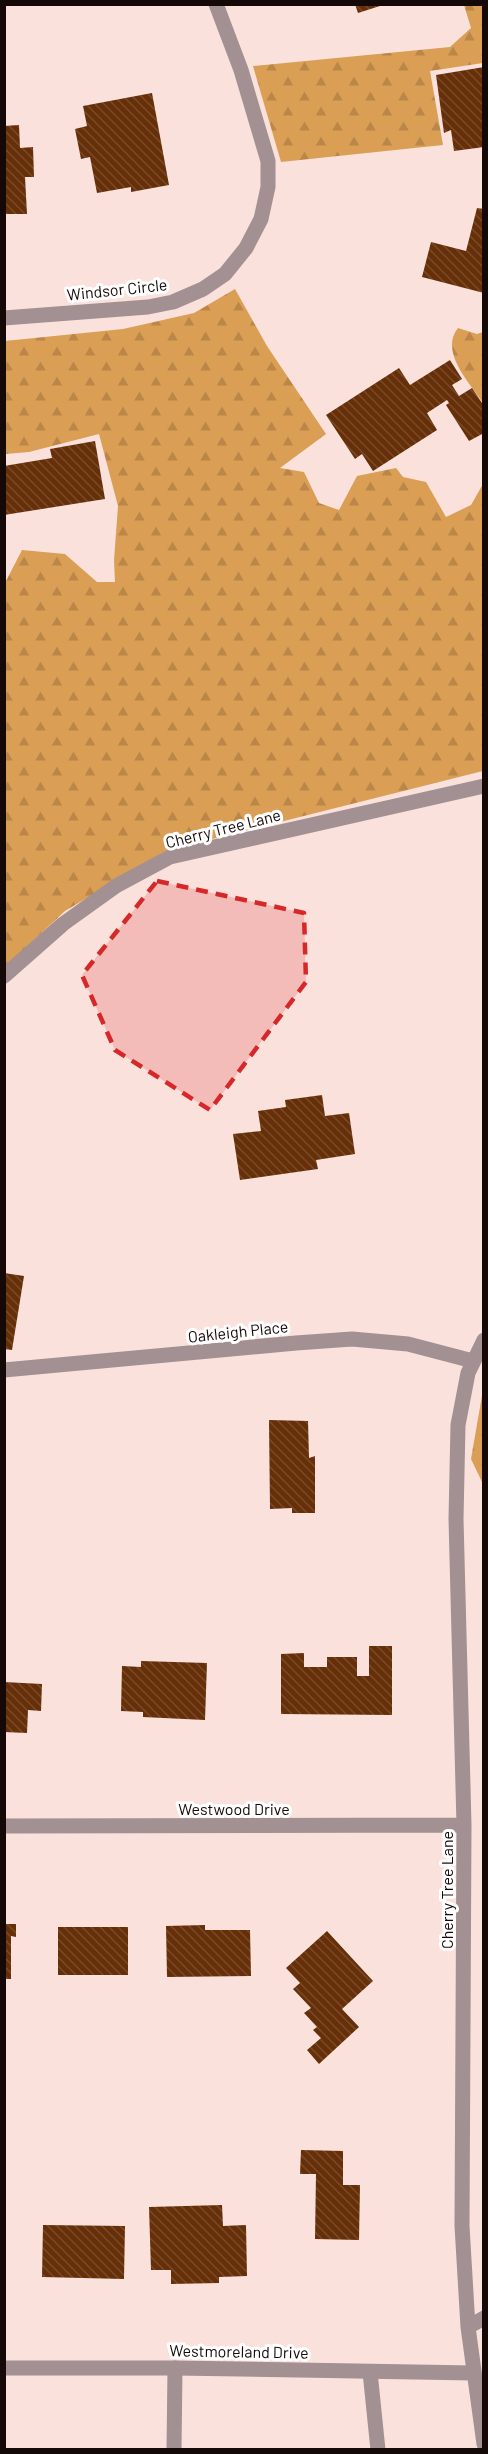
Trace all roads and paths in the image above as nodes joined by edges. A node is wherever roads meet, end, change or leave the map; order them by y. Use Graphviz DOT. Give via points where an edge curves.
graph roads {
  1 [pos="216,4"];
  2 [pos="4,318"];
  3 [pos="483,786"];
  4 [pos="4,976"];
  5 [pos="483,1340"];
  6 [pos="473,1361"];
  7 [pos="4,1370"];
  8 [pos="464,1825"];
  9 [pos="4,1826"];
  10 [pos="483,2318"];
  11 [pos="468,2327"];
  12 [pos="4,2368"];
  13 [pos="175,2368"];
  14 [pos="370,2372"];
  15 [pos="473,2373"];
  16 [pos="483,2444"];
  17 [pos="174,2450"];
  18 [pos="378,2450"];
  1 -- 2 [label="street, Windsor Circle" via="268,161 268,187 261,219 246,248 225,274 174,302"];
  3 -- 4 [label="street, Cherry Tree Lane" via="171,857 116,886 63,924"];
  5 -- 6 [label="street, Cherry Tree Lane"];
  6 -- 7 [label="street, Oakleigh Place" via="408,1344 352,1339"];
  6 -- 8 [label="street, Cherry Tree Lane" via="458,1425 456,1519"];
  8 -- 9 [label="street, Westwood Drive"];
  8 -- 11 [label="street, Cherry Tree Lane" via="462,2226"];
  10 -- 11 [label="street"];
  11 -- 15 [label="street, Cherry Tree Lane"];
  12 -- 13 [label="street, Westmoreland Drive"];
  13 -- 14 [label="street, Westmoreland Drive"];
  13 -- 17 [label="street"];
  14 -- 15 [label="street, Westmoreland Drive"];
  14 -- 18 [label="street"];
  15 -- 16 [label="street, Cherry Tree Lane"];
}
